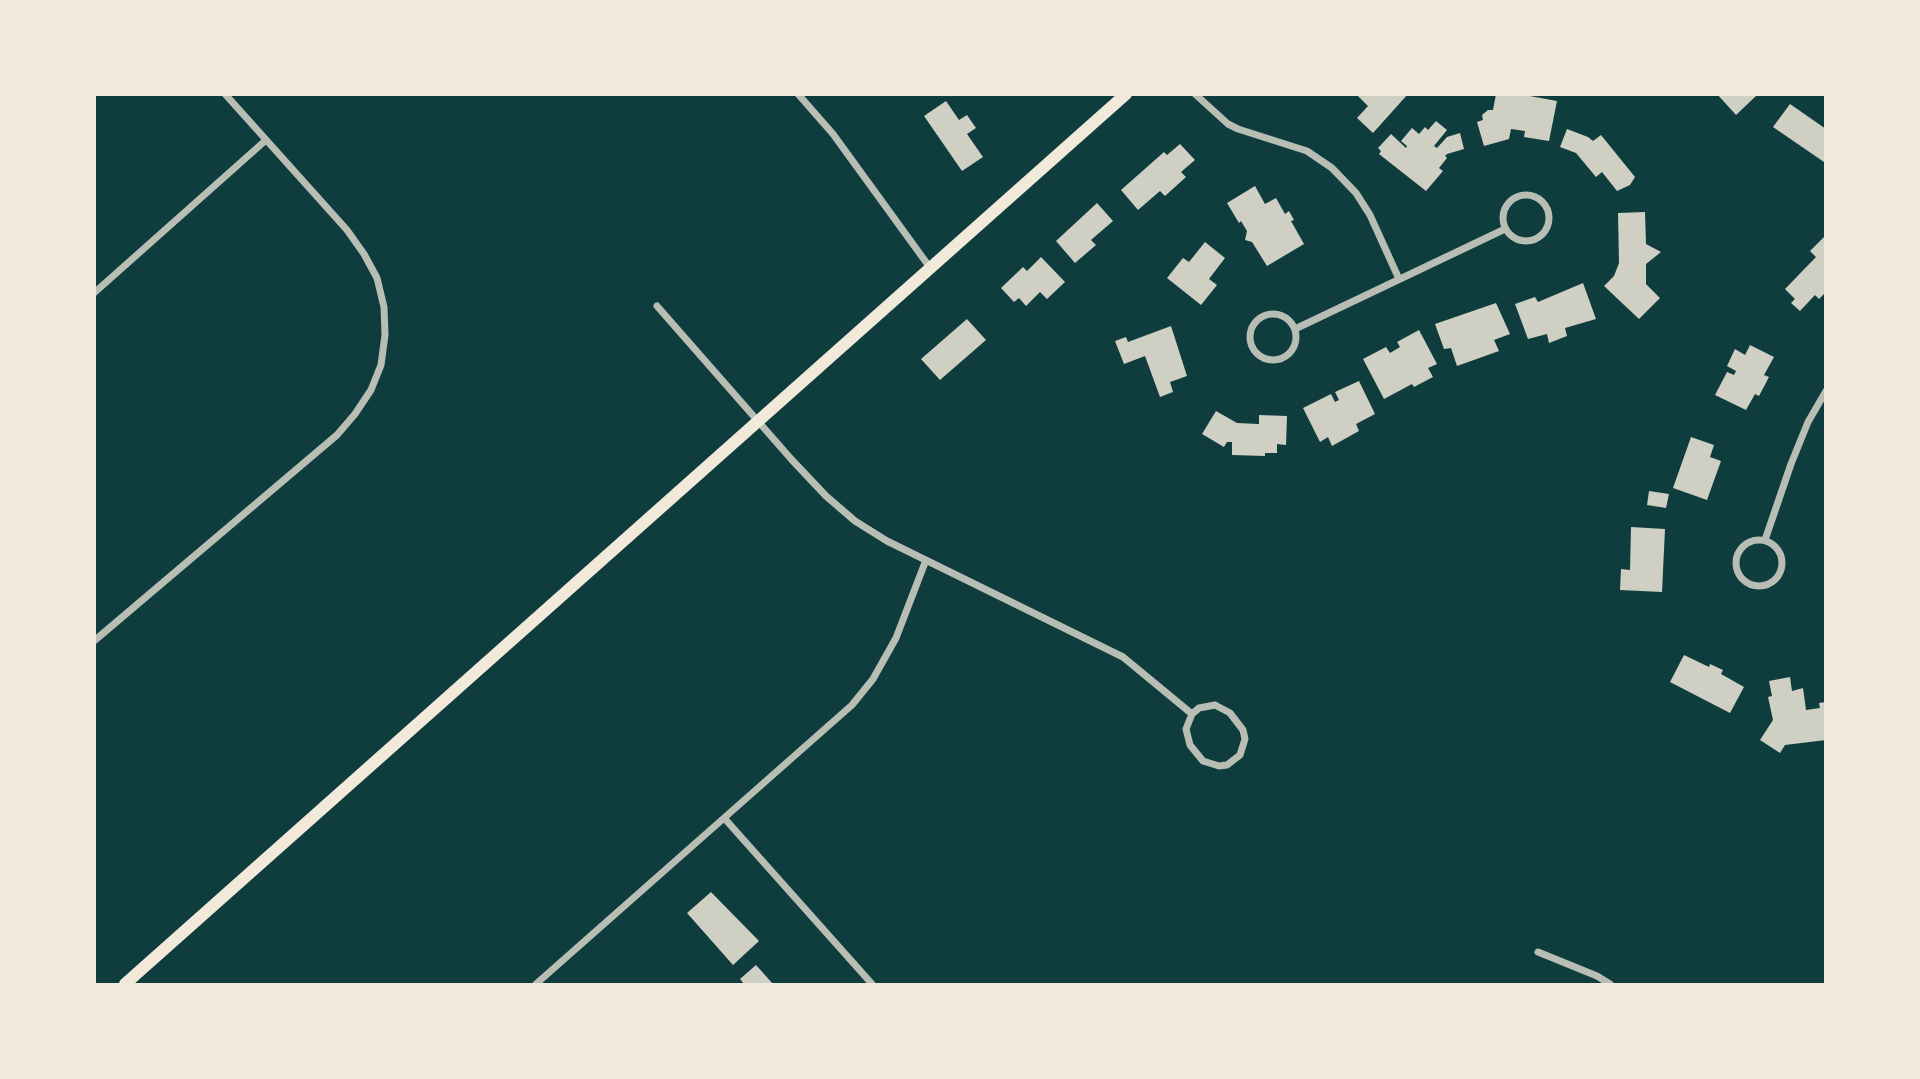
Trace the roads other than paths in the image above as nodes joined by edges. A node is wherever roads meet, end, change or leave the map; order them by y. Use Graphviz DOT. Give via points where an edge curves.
graph roads {
  1 [pos="225,94"];
  2 [pos="798,94"];
  3 [pos="1126,94"];
  4 [pos="1195,94"];
  5 [pos="266,140"];
  6 [pos="1505,229"];
  7 [pos="931,269"];
  8 [pos="1399,279"];
  9 [pos="94,293"];
  10 [pos="657,306"];
  11 [pos="1295,329"];
  12 [pos="1825,391"];
  13 [pos="759,422"];
  14 [pos="1765,540"];
  15 [pos="926,560"];
  16 [pos="94,641"];
  17 [pos="1192,713"];
  18 [pos="725,819"];
  19 [pos="1538,952"];
  20 [pos="125,985"];
  21 [pos="536,985"];
  22 [pos="872,985"];
  23 [pos="1610,985"];
  1 -- 5 [label="street"];
  2 -- 7 [label="street" via="833,134"];
  3 -- 7 [label="main road"];
  4 -- 8 [label="street" via="1228,124 1307,151 1332,168 1370,215"];
  5 -- 9 [label="street"];
  5 -- 16 [label="street" via="346,230 377,278 384,307 381,365 371,390 337,435"];
  6 -- 6 [label="street" via="1523,242 1538,239 1548,228 1549,211 1533,196 1518,197 1503,214"];
  6 -- 8 [label="street"];
  7 -- 13 [label="main road"];
  8 -- 11 [label="street"];
  10 -- 13 [label="street"];
  11 -- 11 [label="street" via="1280,314 1265,315 1253,325 1250,339 1256,353 1277,360 1294,346"];
  12 -- 14 [label="street" via="1791,464"];
  13 -- 15 [label="street" via="840,509 887,541"];
  13 -- 20 [label="main road"];
  14 -- 14 [label="street" via="1777,548 1783,562 1773,582 1759,587 1745,582 1736,561 1742,546"];
  15 -- 17 [label="street" via="1124,657"];
  15 -- 18 [label="street" via="896,638 873,679 832,725"];
  17 -- 17 [label="street" via="1186,737 1203,761 1219,766 1234,761 1245,739 1230,713 1215,705"];
  18 -- 21 [label="street"];
  18 -- 22 [label="street"];
  19 -- 23 [label="street"];
}
